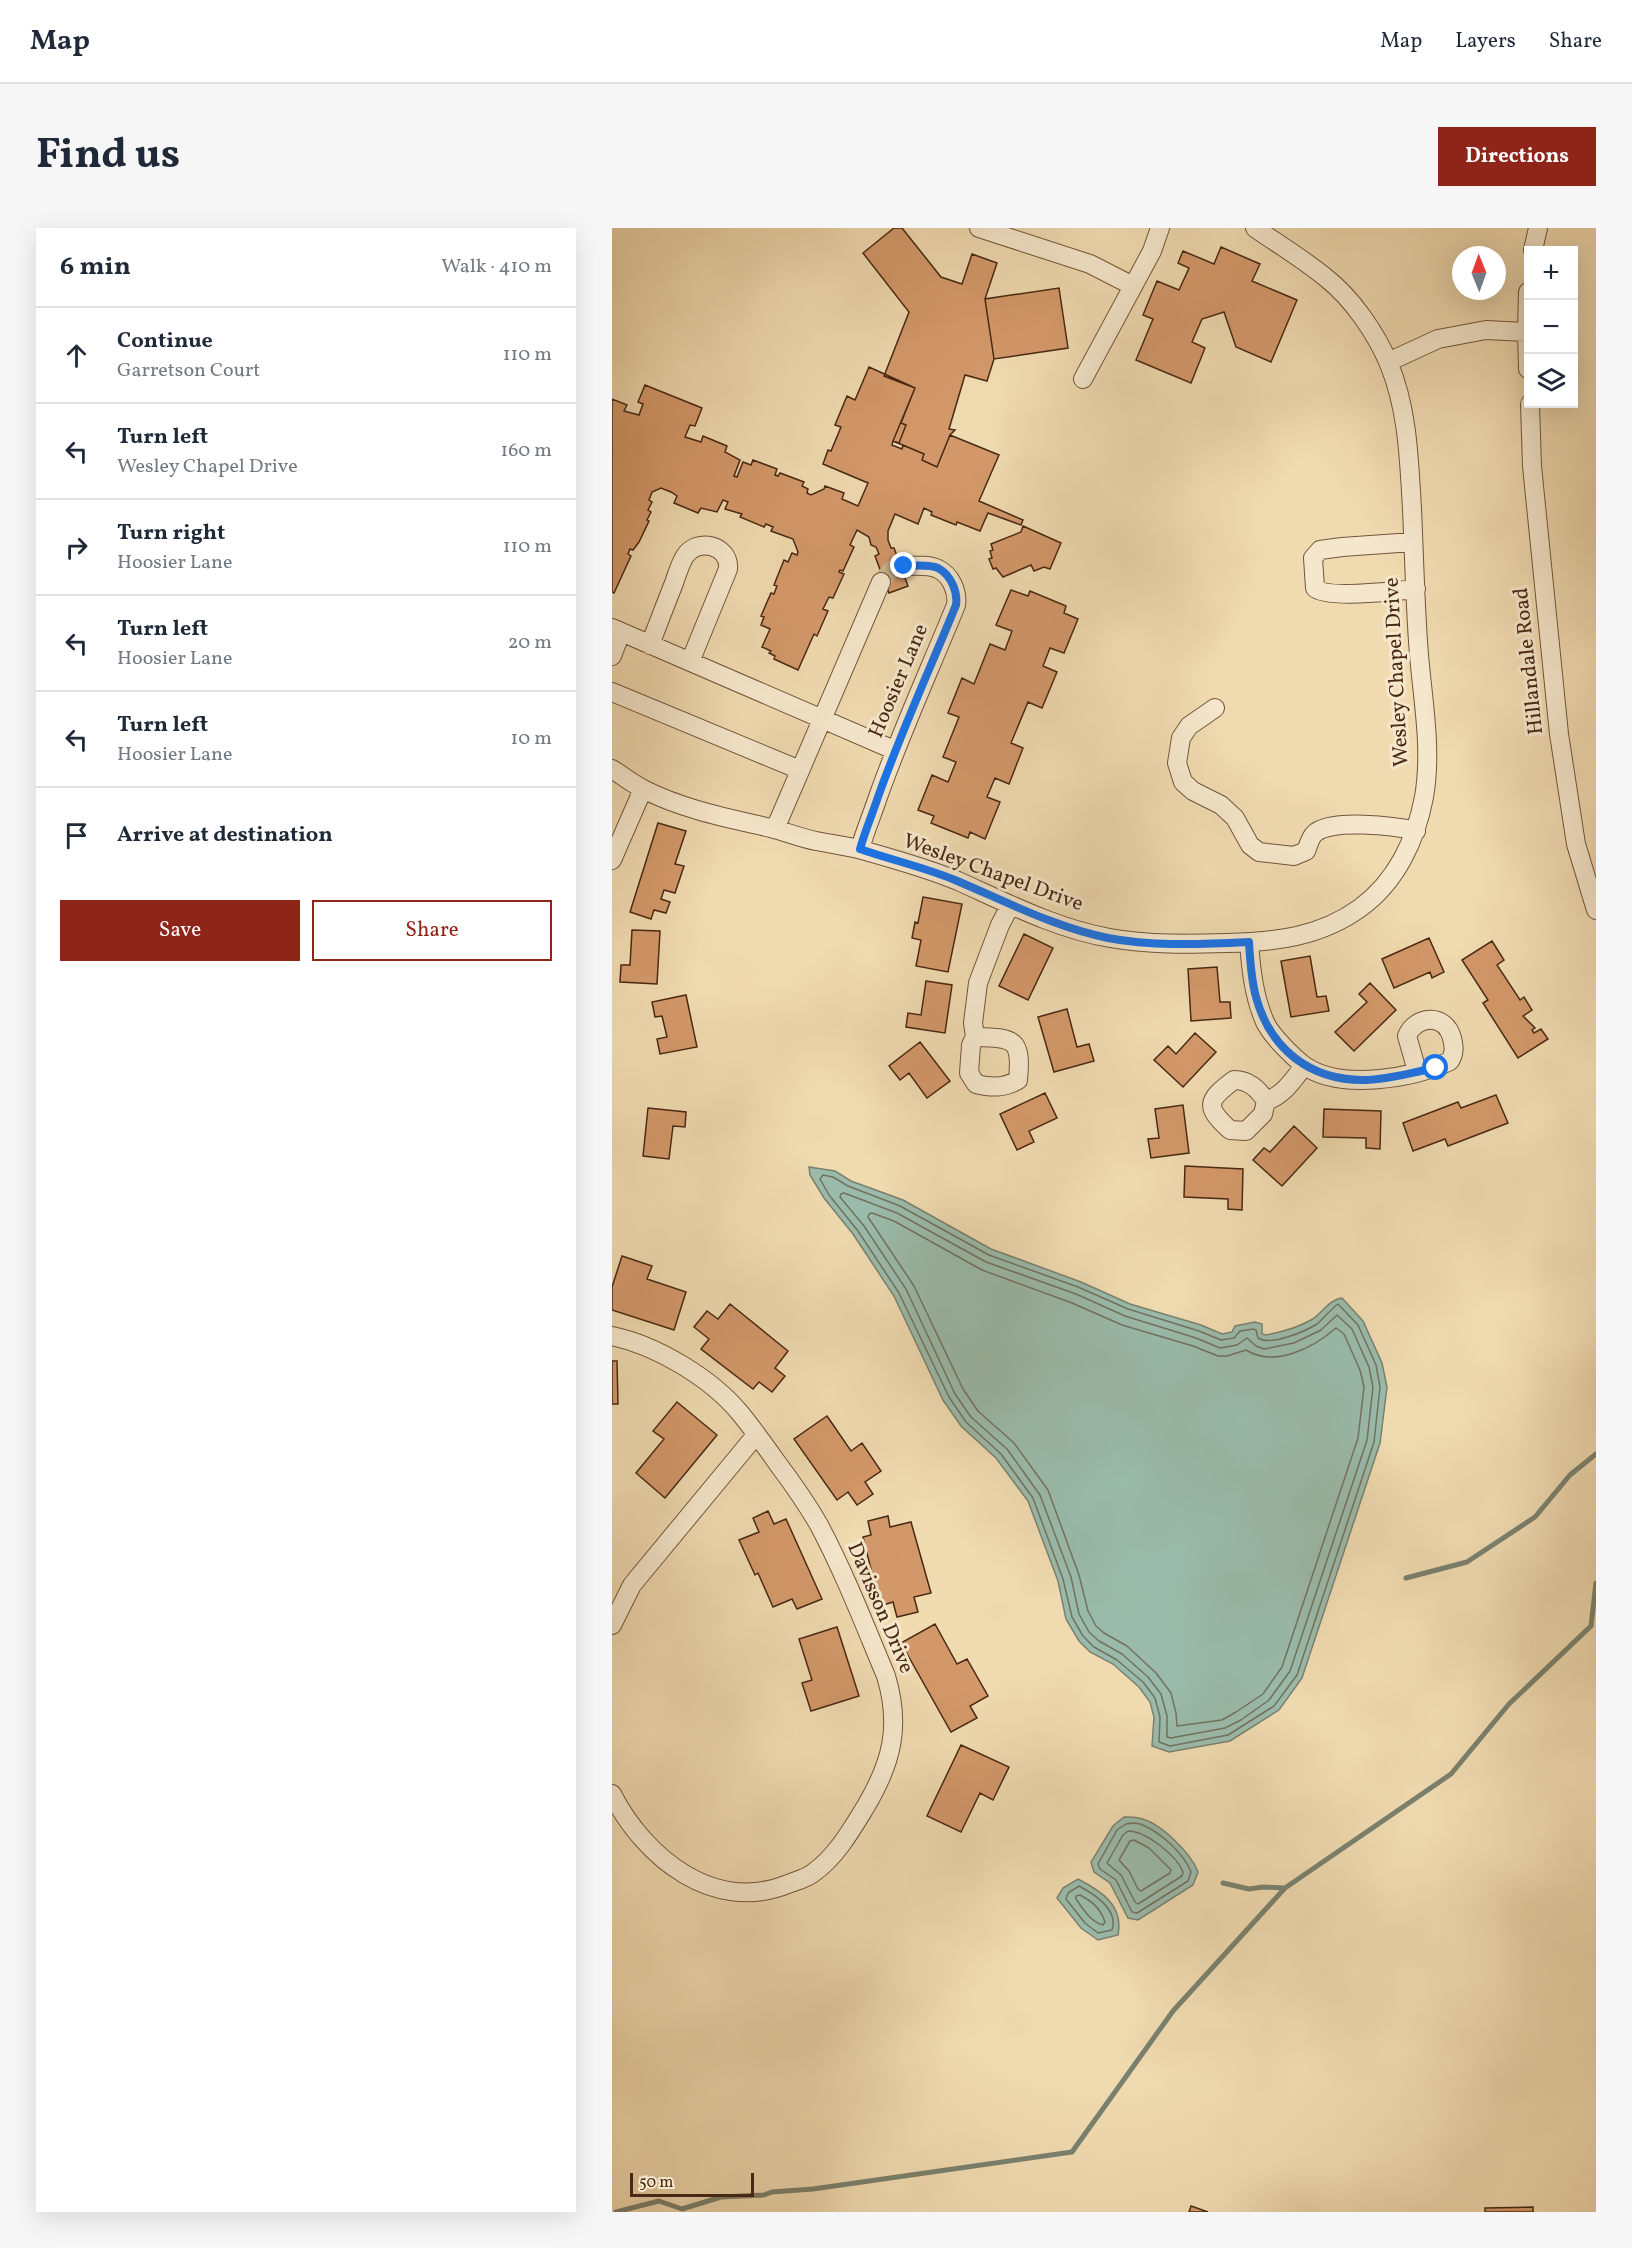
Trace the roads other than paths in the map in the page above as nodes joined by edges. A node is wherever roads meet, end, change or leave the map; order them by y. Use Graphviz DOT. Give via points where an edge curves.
graph roads {
  1 [pos="1160,228"];
  2 [pos="1255,228"];
  3 [pos="1538,228"];
  4 [pos="982,229"];
  5 [pos="1534,246"];
  6 [pos="1133,286"];
  7 [pos="1524,332"];
  8 [pos="1388,362"];
  9 [pos="1083,379"];
  10 [pos="1530,408"];
  11 [pos="1413,542"];
  12 [pos="904,566"];
  13 [pos="881,582"];
  14 [pos="1416,589"];
  15 [pos="617,630"];
  16 [pos="650,645"];
  17 [pos="612,656"];
  18 [pos="690,662"];
  19 [pos="612,692"];
  20 [pos="1215,708"];
  21 [pos="822,718"];
  22 [pos="894,750"];
  23 [pos="612,769"];
  24 [pos="800,770"];
  25 [pos="643,789"];
  26 [pos="775,829"];
  27 [pos="1416,831"];
  28 [pos="860,849"];
  29 [pos="612,860"];
  30 [pos="1010,906"];
  31 [pos="1596,910"];
  32 [pos="1249,942"];
  33 [pos="975,1037"];
  34 [pos="1304,1066"];
  35 [pos="1418,1071"];
  36 [pos="1266,1101"];
  37 [pos="612,1336"];
  38 [pos="756,1435"];
  39 [pos="612,1625"];
  40 [pos="612,1794"];
  1 -- 6 [label="street"];
  2 -- 8 [label="street, Wesley Chapel Drive" via="1330,281 1368,326"];
  3 -- 5 [label="street"];
  4 -- 6 [label="street" via="1089,264"];
  6 -- 9 [label="street"];
  7 -- 8 [label="street" via="1486,330 1449,336"];
  8 -- 11 [label="street, Wesley Chapel Drive" via="1402,402 1409,449"];
  10 -- 31 [label="street, Hillandale Road" via="1532,466 1559,734 1576,844"];
  11 -- 14 [label="street, Wesley Chapel Drive"];
  11 -- 14 [label="street" via="1320,550 1313,558 1315,588 1320,593"];
  12 -- 22 [label="street, Hoosier Lane" via="938,568 957,594"];
  13 -- 21 [label="street"];
  14 -- 27 [label="street, Wesley Chapel Drive" via="1427,738 1425,793"];
  15 -- 16 [label="street"];
  15 -- 17 [label="street"];
  16 -- 18 [label="street"];
  16 -- 18 [label="street" via="684,557 696,546 717,548 724,553 728,569"];
  18 -- 21 [label="street"];
  19 -- 24 [label="street"];
  20 -- 27 [label="street" via="1189,726 1181,738 1178,763 1183,782 1193,792 1221,805 1259,852 1300,854 1306,851 1313,834 1327,827 1366,824"];
  21 -- 22 [label="street"];
  21 -- 24 [label="street"];
  22 -- 28 [label="street, Hoosier Lane"];
  23 -- 25 [label="street, Wesley Chapel Drive"];
  24 -- 26 [label="street"];
  25 -- 26 [label="street, Wesley Chapel Drive" via="708,814"];
  25 -- 29 [label="street"];
  26 -- 28 [label="street, Wesley Chapel Drive"];
  27 -- 32 [label="street, Wesley Chapel Drive" via="1402,861 1384,885 1336,924 1307,934"];
  28 -- 30 [label="street, Wesley Chapel Drive" via="955,880"];
  30 -- 32 [label="street, Wesley Chapel Drive" via="1108,938 1178,944"];
  30 -- 33 [label="street" via="978,983"];
  32 -- 34 [label="street" via="1256,998 1266,1024"];
  34 -- 35 [label="street" via="1341,1079 1365,1080"];
  34 -- 36 [label="street" via="1283,1092"];
  37 -- 38 [label="street, Davisson Drive" via="648,1347 704,1381 728,1400"];
  38 -- 39 [label="street" via="632,1585"];
  38 -- 40 [label="street, Davisson Drive" via="819,1525 886,1676 892,1694 894,1731 881,1780 839,1847 813,1874 757,1892 732,1893 708,1887 683,1873 645,1842"];
}
